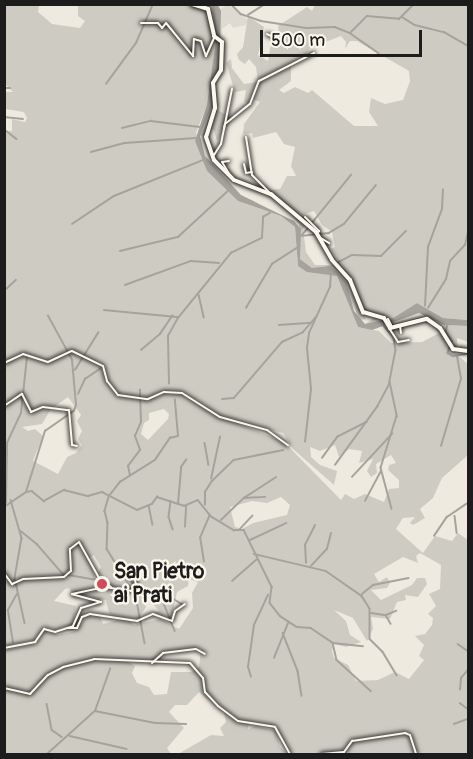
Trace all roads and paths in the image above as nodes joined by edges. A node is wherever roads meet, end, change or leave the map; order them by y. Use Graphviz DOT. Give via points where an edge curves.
graph roads {
  1 [pos="192,4"];
  2 [pos="141,23"];
  3 [pos="267,34"];
  4 [pos="273,37"];
  5 [pos="214,38"];
  6 [pos="314,53"];
  7 [pos="232,89"];
  8 [pos="224,129"];
  9 [pos="246,137"];
  10 [pos="211,156"];
  11 [pos="229,161"];
  12 [pos="244,164"];
  13 [pos="252,172"];
  14 [pos="231,177"];
  15 [pos="271,194"];
  16 [pos="305,217"];
  17 [pos="318,235"];
  18 [pos="329,243"];
  19 [pos="399,326"];
  20 [pos="390,327"];
  21 [pos="401,333"];
  22 [pos="409,340"];
  23 [pos="468,351"];
  24 [pos="4,363"];
  25 [pos="4,406"];
  26 [pos="288,445"];
  27 [pos="77,446"];
  28 [pos="4,573"];
  29 [pos="134,577"];
  30 [pos="110,588"];
  31 [pos="185,604"];
  32 [pos="65,627"];
  33 [pos="4,648"];
  34 [pos="204,654"];
  35 [pos="153,663"];
  36 [pos="4,688"];
  37 [pos="290,754"];
  38 [pos="321,754"];
  39 [pos="416,754"];
  1 -- 5 [label="street" via="210,11"];
  2 -- 5 [label="street" via="159,23 162,28 166,22 193,56 194,39 201,41 206,56"];
  3 -- 4 [label="street"];
  5 -- 10 [label="street" via="221,40 221,65 213,83 215,108 206,136"];
  6 -- 8 [label="street" via="259,81 250,104"];
  7 -- 8 [label="street"];
  8 -- 10 [label="street" via="220,148"];
  9 -- 13 [label="street"];
  10 -- 14 [label="street"];
  11 -- 14 [label="street" via="222,162"];
  12 -- 13 [label="street" via="246,173"];
  13 -- 15 [label="street"];
  14 -- 15 [label="street"];
  15 -- 17 [label="street"];
  16 -- 17 [label="street" via="319,231"];
  17 -- 18 [label="street"];
  17 -- 20 [label="street" via="332,260 350,280 361,310 387,319"];
  19 -- 20 [label="street"];
  19 -- 21 [label="street"];
  19 -- 23 [label="street" via="415,320 429,322 442,330 451,348"];
  20 -- 22 [label="street" via="398,342"];
  24 -- 26 [label="street" via="22,354 48,362 72,351 103,366 107,381 118,395 148,399 164,392 182,393 220,417 267,430"];
  25 -- 27 [label="street" via="22,394 31,412 44,407 71,411 68,420 73,429 72,445"];
  28 -- 30 [label="street" via="12,585 23,579 64,577 70,572 70,549 79,542 97,575 111,584"];
  29 -- 30 [label="street" via="136,584 131,591"];
  30 -- 32 [label="street" via="89,588 72,594 101,602 81,608 75,624"];
  31 -- 32 [label="street" via="175,611 172,621 153,614 137,621 90,614 82,617 77,628"];
  32 -- 33 [label="street" via="56,632 44,629 35,642"];
  34 -- 35 [label="street" via="196,649 163,653"];
  35 -- 36 [label="street" via="93,659 56,671 30,694"];
  35 -- 37 [label="street" via="194,664 213,700 236,720 277,728 282,746"];
  38 -- 39 [label="street" via="344,752 352,741 405,733 410,735"];
}
